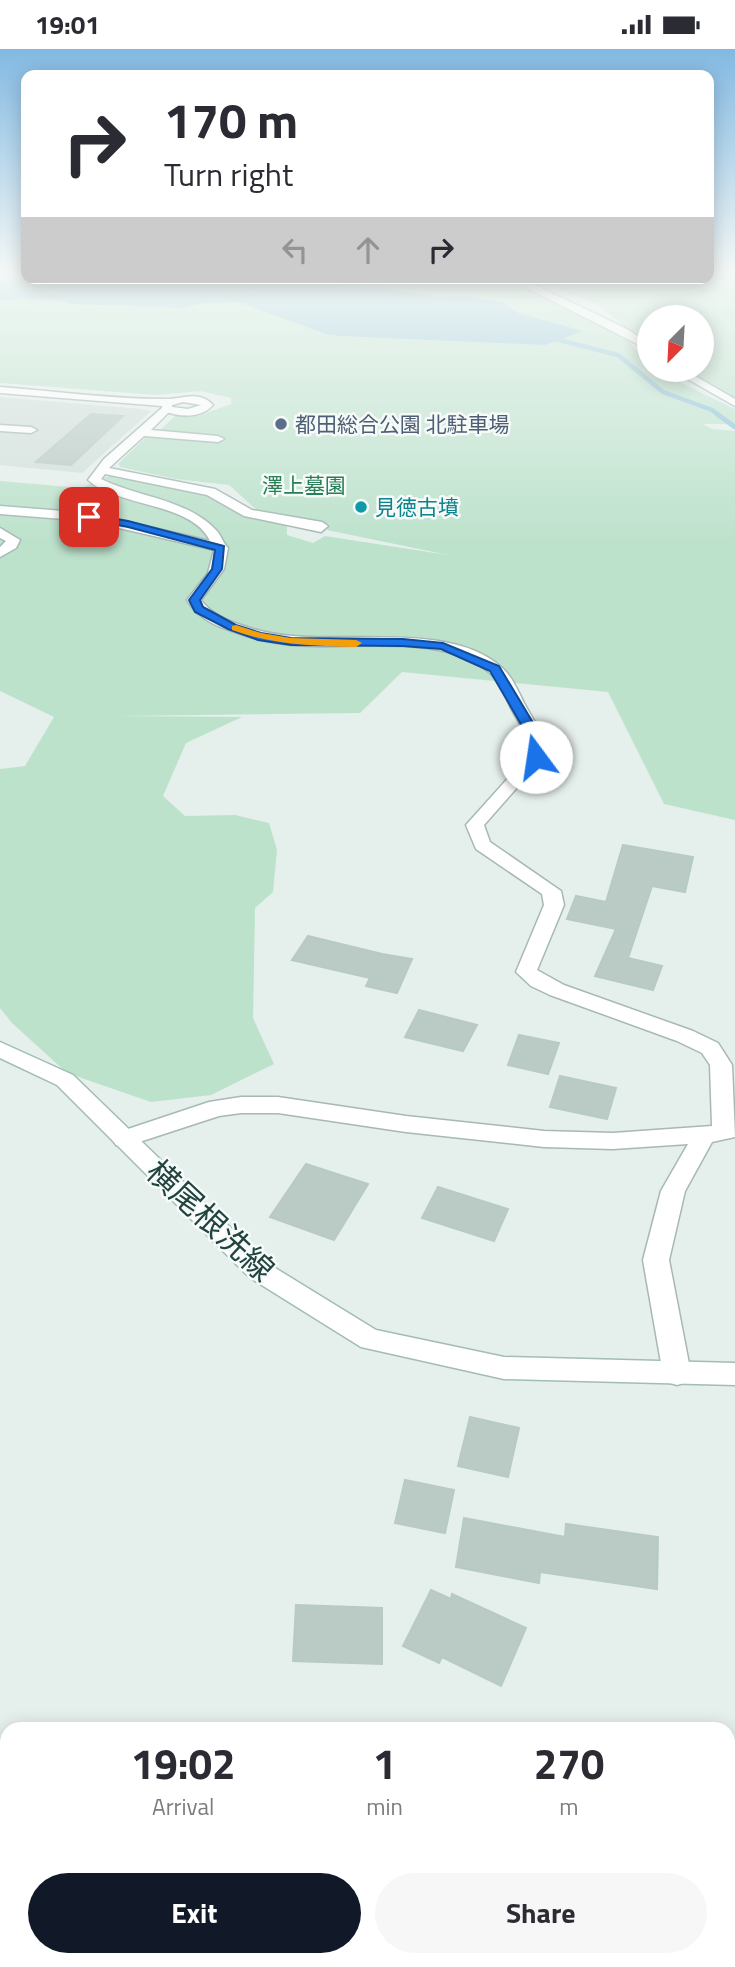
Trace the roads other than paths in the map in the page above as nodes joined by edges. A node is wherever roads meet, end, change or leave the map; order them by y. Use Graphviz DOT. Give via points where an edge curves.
graph roads {
  1 [pos="697,382"];
  2 [pos="0,390"];
  3 [pos="735,403"];
  4 [pos="0,428"];
  5 [pos="31,431"];
  6 [pos="140,432"];
  7 [pos="218,439"];
  8 [pos="101,470"];
  9 [pos="0,510"];
  10 [pos="321,528"];
  11 [pos="0,532"];
  12 [pos="221,548"];
  13 [pos="0,553"];
  14 [pos="0,1049"];
  15 [pos="721,1132"];
  16 [pos="124,1139"];
  17 [pos="677,1374"];
  18 [pos="735,1374"];
  1 -- 3 [label="street"];
  2 -- 6 [label="street" via="167,406"];
  4 -- 5 [label="street"];
  6 -- 7 [label="street"];
  6 -- 8 [label="street"];
  8 -- 10 [label="street" via="211,492 248,513"];
  8 -- 12 [label="street" via="94,477 97,482 196,521 215,534"];
  9 -- 12 [label="street" via="89,517"];
  11 -- 13 [label="street" via="13,540"];
  12 -- 15 [label="street" via="217,569 194,600 199,609 232,627 291,642 443,646 495,669 537,751 475,825 482,845 554,897 526,972 558,991 710,1048 721,1065"];
  14 -- 16 [label="street, 横尾根洗線" via="65,1080"];
  15 -- 16 [label="street" via="612,1141 544,1139 278,1105 241,1105 217,1108"];
  15 -- 17 [label="street" via="673,1191 656,1260"];
  16 -- 17 [label="street, 横尾根洗線" via="258,1270 370,1339 504,1368"];
  17 -- 18 [label="street, 横尾根洗線"];
}
